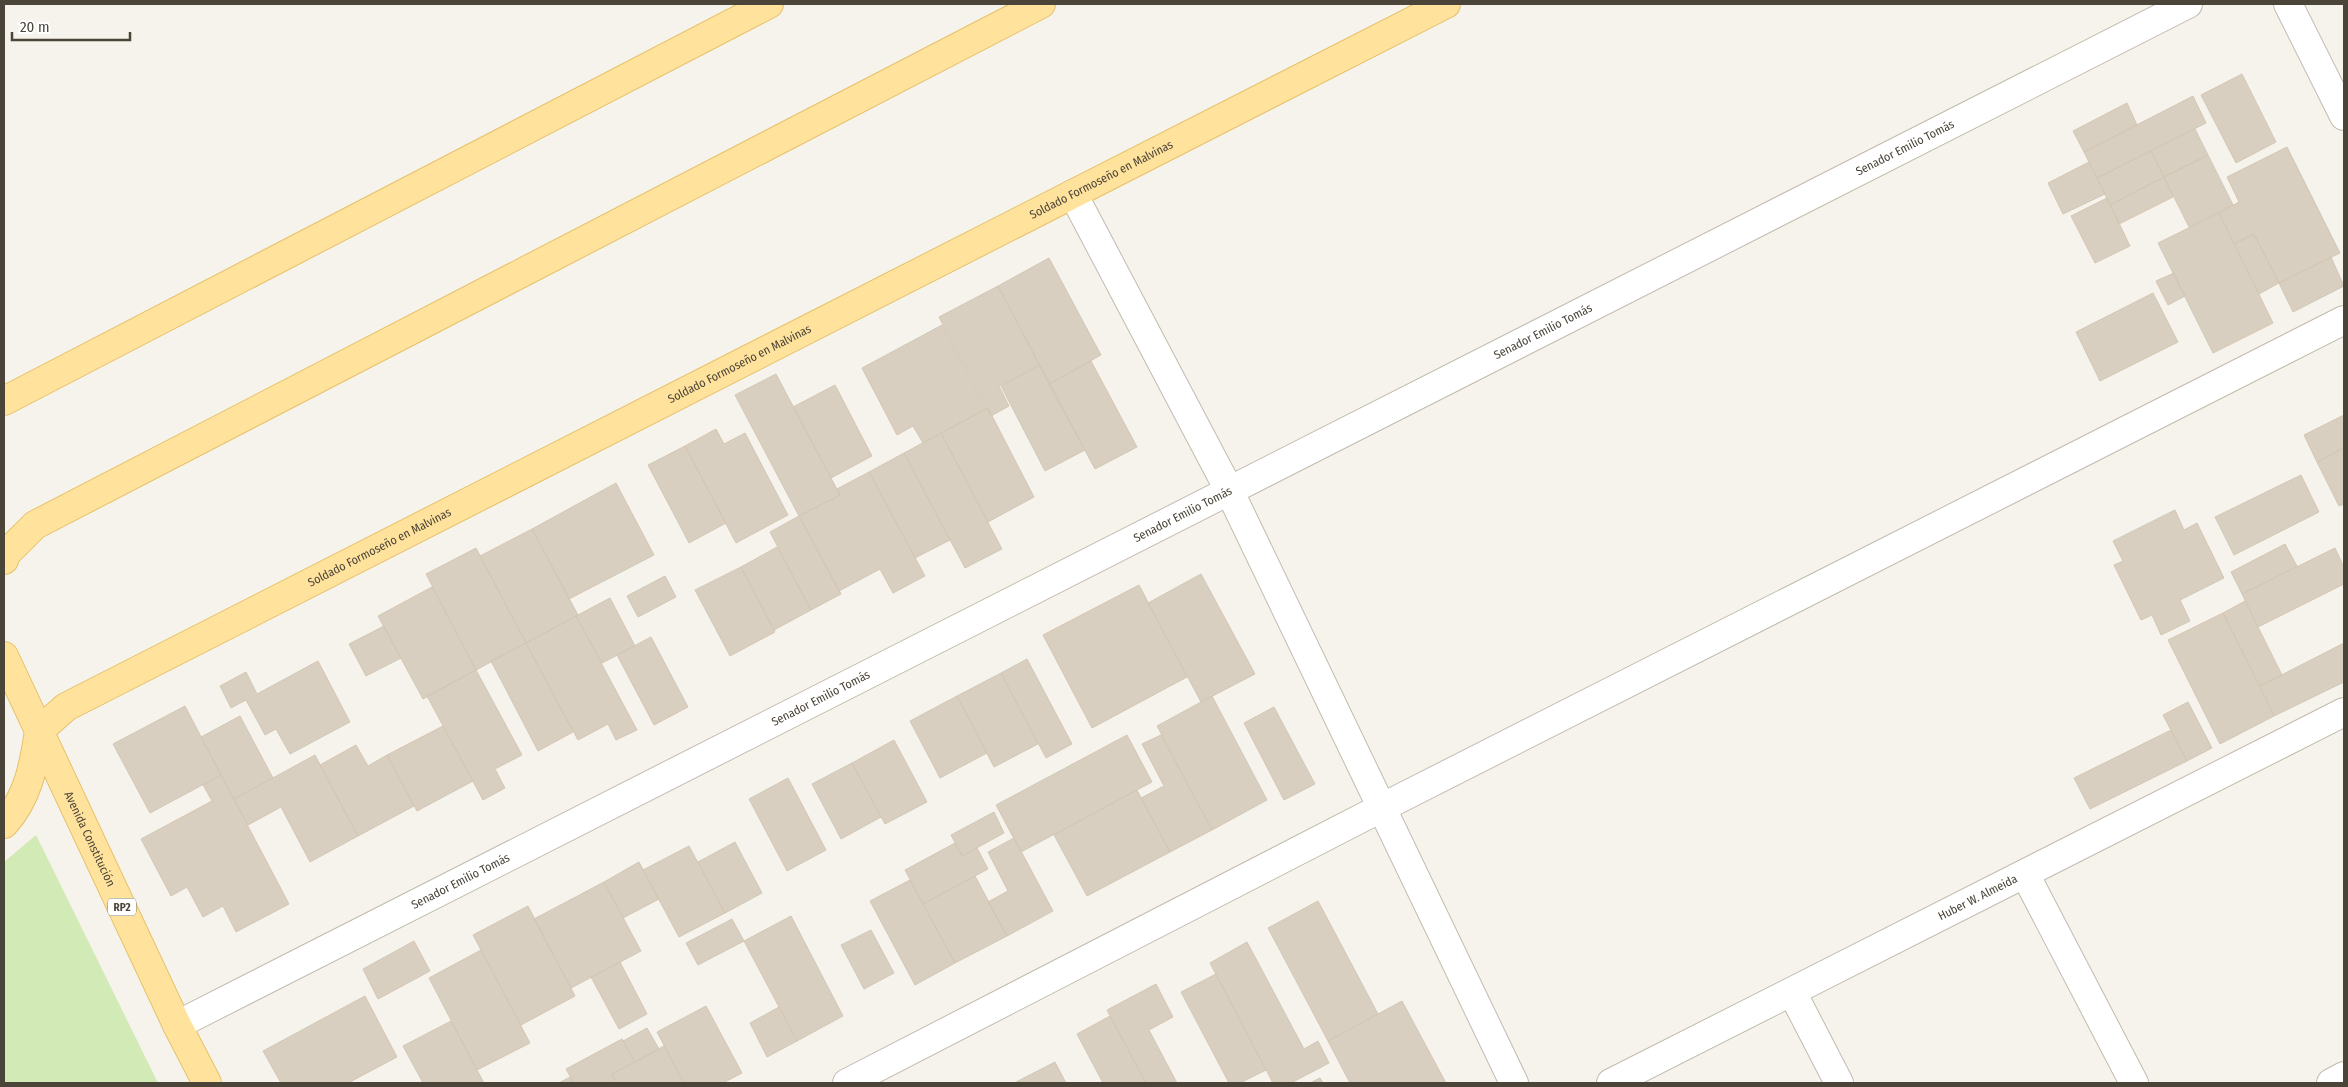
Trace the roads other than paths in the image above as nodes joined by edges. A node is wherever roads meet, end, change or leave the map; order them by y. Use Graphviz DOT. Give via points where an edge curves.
graph roads {
  1 [pos="769,4"];
  2 [pos="1041,4"];
  3 [pos="1446,4"];
  4 [pos="2188,4"];
  5 [pos="2288,4"];
  6 [pos="2344,116"];
  7 [pos="1073,194"];
  8 [pos="2344,320"];
  9 [pos="4,401"];
  10 [pos="1229,490"];
  11 [pos="35,525"];
  12 [pos="4,526"];
  13 [pos="4,560"];
  14 [pos="4,656"];
  15 [pos="2344,712"];
  16 [pos="39,730"];
  17 [pos="1383,807"];
  18 [pos="4,824"];
  19 [pos="2025,874"];
  20 [pos="1792,992"];
  21 [pos="177,1025"];
  22 [pos="2344,1076"];
  23 [pos="207,1083"];
  24 [pos="847,1083"];
  25 [pos="1514,1083"];
  26 [pos="1611,1083"];
  27 [pos="1839,1083"];
  28 [pos="2134,1083"];
  29 [pos="2331,1083"];
  1 -- 9 [label="main road"];
  2 -- 11 [label="main road"];
  3 -- 7 [label="main road, Soldado Formoseño en Malvinas"];
  4 -- 10 [label="street, Senador Emilio Tomás"];
  5 -- 6 [label="street"];
  7 -- 10 [label="street"];
  7 -- 16 [label="main road, Soldado Formoseño en Malvinas" via="66,707"];
  8 -- 17 [label="street"];
  10 -- 17 [label="street"];
  10 -- 21 [label="street, Senador Emilio Tomás"];
  11 -- 12 [label="main road"];
  11 -- 13 [label="main road"];
  14 -- 16 [label="main road, Avenida Constitución / RP2"];
  15 -- 19 [label="street, Huber W. Almeida"];
  16 -- 18 [label="main road" via="34,766 22,800"];
  16 -- 21 [label="main road, Avenida Constitución / RP2"];
  17 -- 24 [label="street"];
  17 -- 25 [label="street"];
  19 -- 20 [label="street, Huber W. Almeida"];
  19 -- 28 [label="street"];
  20 -- 26 [label="street, Huber W. Almeida"];
  20 -- 27 [label="street"];
  21 -- 23 [label="main road, Avenida Constitución / RP2"];
  22 -- 29 [label="street"];
}
